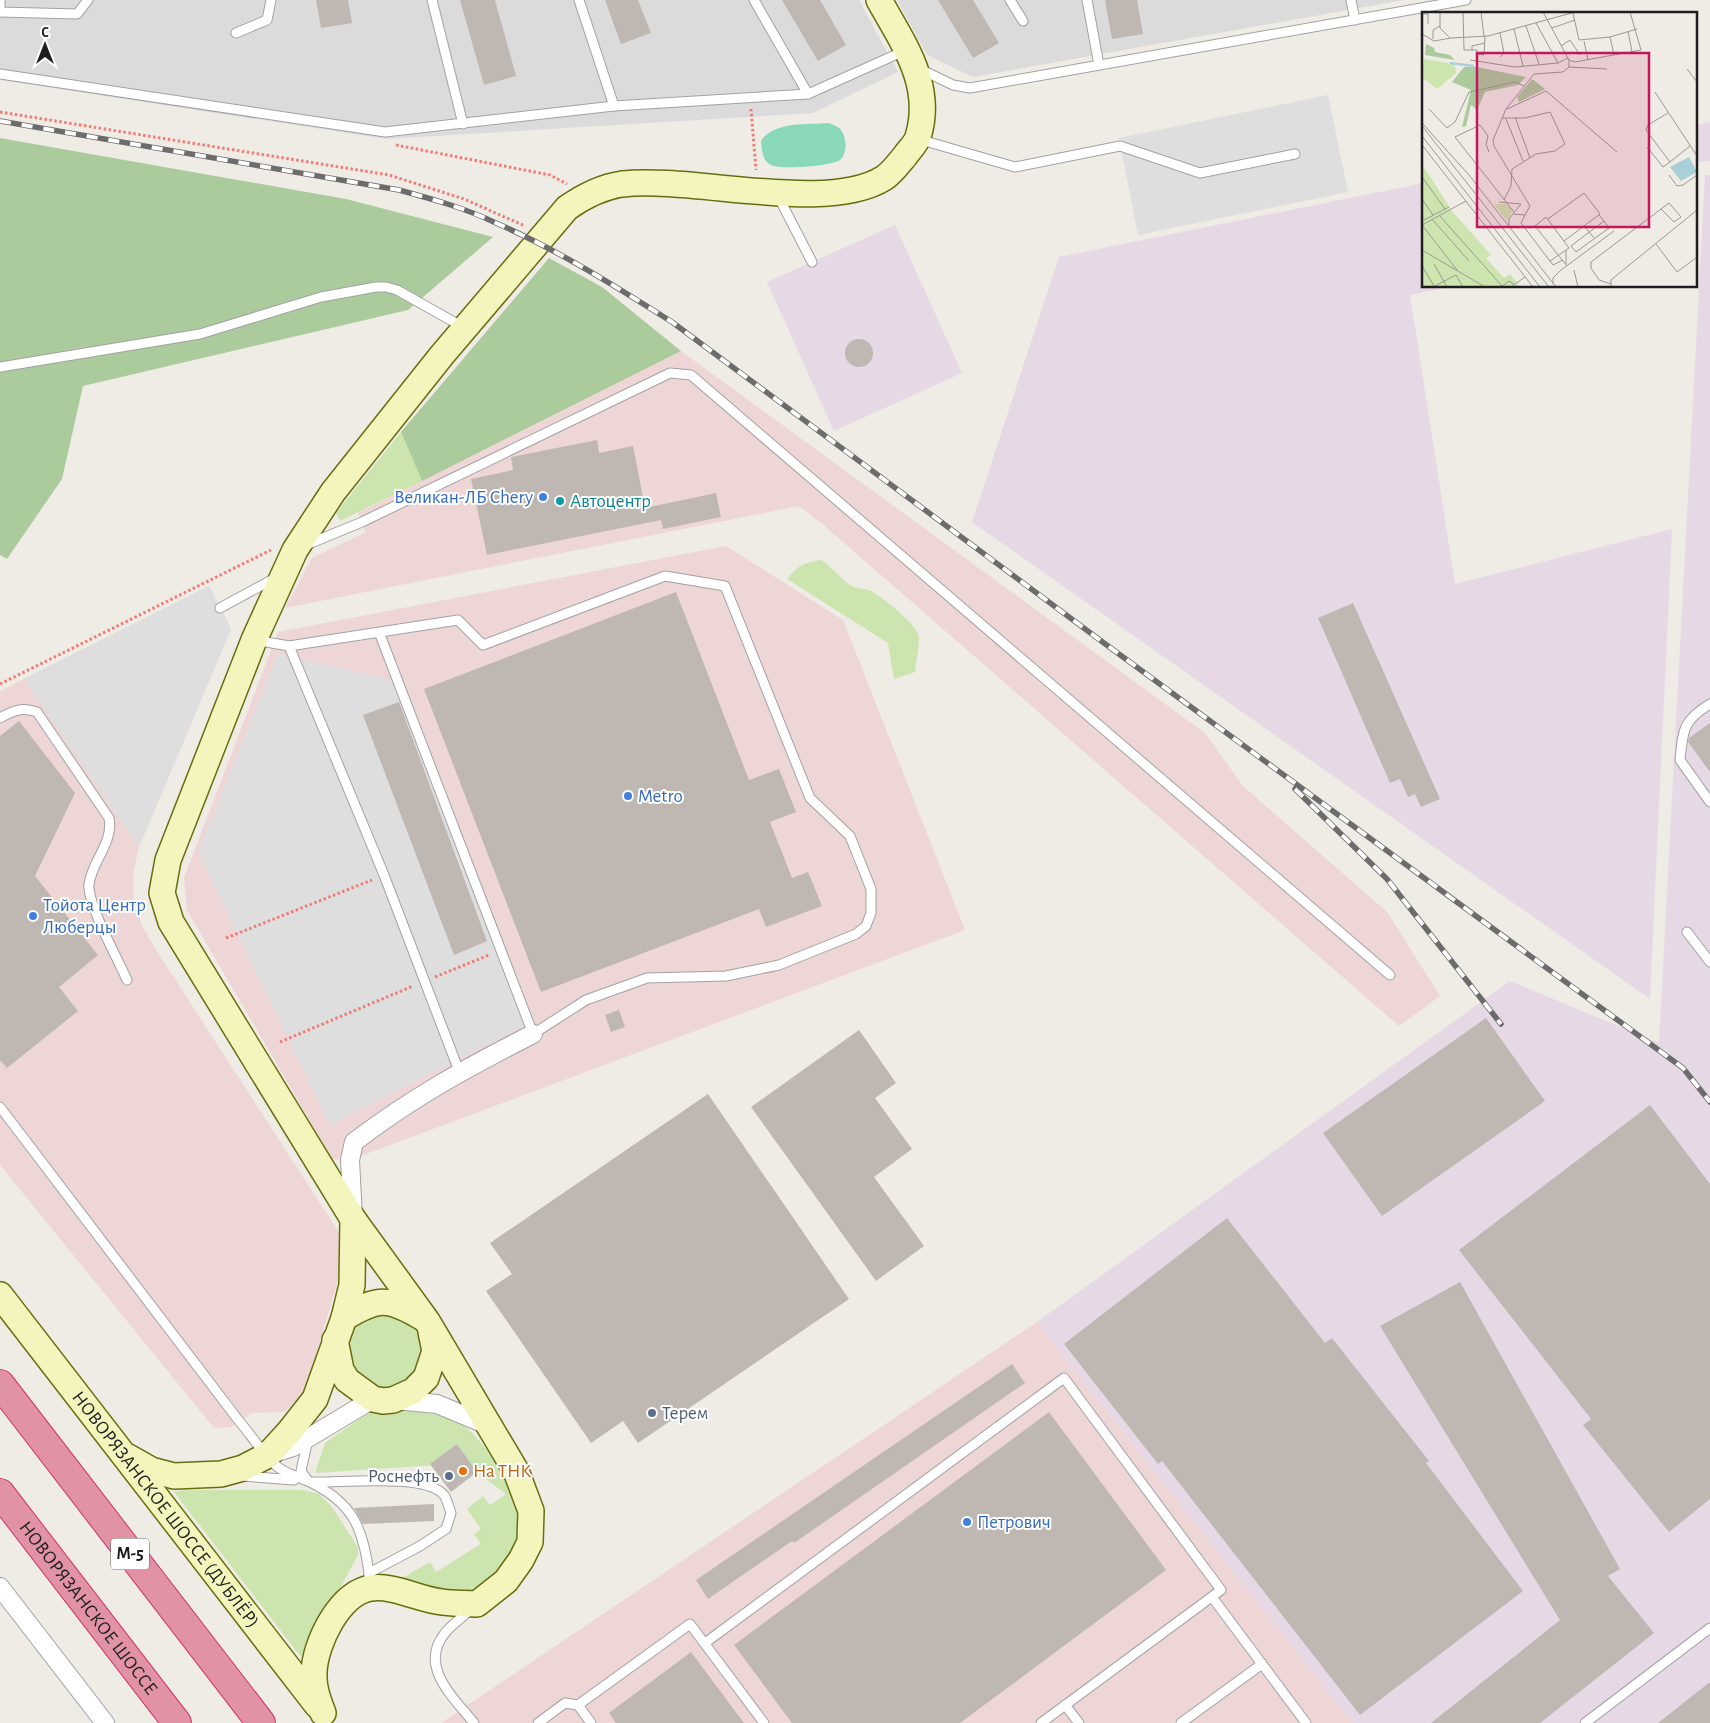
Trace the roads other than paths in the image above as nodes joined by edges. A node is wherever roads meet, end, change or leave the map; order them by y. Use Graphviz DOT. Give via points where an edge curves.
graph roads {
  1 [pos="0,0"];
  2 [pos="88,0"];
  3 [pos="271,0"];
  4 [pos="432,0"];
  5 [pos="579,0"];
  6 [pos="754,0"];
  7 [pos="879,0"];
  8 [pos="1010,0"];
  9 [pos="1087,0"];
  10 [pos="1351,0"];
  11 [pos="1466,0"];
  12 [pos="1355,20"];
  13 [pos="1023,21"];
  14 [pos="236,33"];
  15 [pos="911,58"];
  16 [pos="1099,65"];
  17 [pos="0,74"];
  18 [pos="808,94"];
  19 [pos="614,106"];
  20 [pos="463,124"];
  21 [pos="918,139"];
  22 [pos="1295,154"];
  23 [pos="771,181"];
  24 [pos="812,262"];
  25 [pos="465,328"];
  26 [pos="0,367"];
  27 [pos="284,548"];
  28 [pos="284,573"];
  29 [pos="220,608"];
  30 [pos="379,632"];
  31 [pos="254,640"];
  32 [pos="289,646"];
  33 [pos="1710,704"];
  34 [pos="0,718"];
  35 [pos="1710,802"];
  36 [pos="1687,932"];
  37 [pos="1710,962"];
  38 [pos="1390,975"];
  39 [pos="127,980"];
  40 [pos="533,1034"];
  41 [pos="460,1071"];
  42 [pos="0,1107"];
  43 [pos="353,1219"];
  44 [pos="0,1296"];
  45 [pos="429,1325"];
  46 [pos="339,1329"];
  47 [pos="0,1384"];
  48 [pos="383,1399"];
  49 [pos="490,1426"];
  50 [pos="308,1437"];
  51 [pos="124,1455"];
  52 [pos="268,1455"];
  53 [pos="221,1474"];
  54 [pos="308,1481"];
  55 [pos="0,1493"];
  56 [pos="369,1581"];
  57 [pos="0,1587"];
  58 [pos="1212,1597"];
  59 [pos="477,1604"];
  60 [pos="1710,1628"];
  61 [pos="705,1643"];
  62 [pos="1262,1664"];
  63 [pos="578,1705"];
  64 [pos="1066,1705"];
  65 [pos="327,1718"];
  66 [pos="105,1723"];
  67 [pos="177,1723"];
  68 [pos="261,1723"];
  69 [pos="474,1723"];
  70 [pos="538,1723"];
  71 [pos="591,1723"];
  72 [pos="764,1723"];
  73 [pos="1041,1723"];
  74 [pos="1079,1723"];
  75 [pos="1182,1723"];
  76 [pos="1306,1723"];
  77 [pos="1586,1723"];
  1 -- 2 [label="lane" via="0,12 77,14"];
  3 -- 14 [label="lane" via="267,20"];
  4 -- 20 [label="lane"];
  5 -- 19 [label="lane"];
  6 -- 18 [label="lane"];
  7 -- 15 [label="street"];
  8 -- 13 [label="lane"];
  9 -- 16 [label="lane"];
  10 -- 12 [label="lane"];
  11 -- 12 [label="lane"];
  12 -- 16 [label="lane"];
  15 -- 16 [label="lane" via="953,85 970,88"];
  15 -- 18 [label="lane"];
  15 -- 21 [label="street" via="923,103"];
  17 -- 20 [label="lane" via="385,132"];
  18 -- 19 [label="lane"];
  19 -- 20 [label="lane"];
  21 -- 22 [label="lane" via="1015,167 1120,146 1200,173"];
  21 -- 23 [label="street" via="885,178 858,189 818,194"];
  23 -- 24 [label="lane"];
  23 -- 25 [label="street" via="621,184 588,194 567,208"];
  25 -- 26 [label="lane" via="386,286 321,296 200,334"];
  25 -- 27 [label="street" via="334,492"];
  27 -- 28 [label="street"];
  27 -- 38 [label="lane" via="362,522 670,372 691,375"];
  28 -- 29 [label="lane"];
  28 -- 31 [label="street"];
  30 -- 32 [label="lane"];
  30 -- 40 [label="lane"];
  30 -- 40 [label="lane" via="458,620 483,645 665,576 725,586 810,798 850,836 871,889 871,914 866,926 856,934 779,965 726,976 647,978 586,1000"];
  31 -- 32 [label="lane"];
  31 -- 43 [label="street" via="168,860 162,894 171,922"];
  32 -- 41 [label="lane" via="384,875"];
  33 -- 35 [label="lane" via="1697,712 1683,731 1680,760"];
  34 -- 39 [label="lane" via="26,708 37,712 109,818 109,834 89,883 90,899"];
  36 -- 37 [label="lane"];
  40 -- 41 [label="street"];
  41 -- 43 [label="street" via="401,1106 354,1142 350,1160"];
  42 -- 52 [label="lane"];
  43 -- 45 [label="street"];
  43 -- 46 [label="street" via="352,1285"];
  44 -- 51 [label="street, НОВОРЯЗАНСКОЕ ШОССЕ (ДУБЛЁР)"];
  45 -- 46 [label="street" via="397,1303 385,1301 365,1305"];
  45 -- 48 [label="street" via="435,1351 426,1378 413,1391"];
  45 -- 49 [label="street"];
  46 -- 48 [label="street" via="344,1375 351,1383"];
  46 -- 52 [label="street" via="315,1399"];
  47 -- 68 [label="highway, М-5"];
  48 -- 49 [label="street" via="437,1404"];
  48 -- 50 [label="street"];
  49 -- 59 [label="street" via="525,1492 531,1511 530,1542 522,1560 506,1581"];
  50 -- 52 [label="street" via="293,1447"];
  50 -- 54 [label="lane" via="301,1471"];
  51 -- 53 [label="street" via="151,1470 174,1476"];
  51 -- 65 [label="street, НОВОРЯЗАНСКОЕ ШОССЕ (ДУБЛЁР)"];
  52 -- 53 [label="street" via="243,1468"];
  52 -- 54 [label="lane" via="288,1474"];
  53 -- 54 [label="lane"];
  54 -- 56 [label="lane" via="336,1496 353,1516 365,1542"];
  54 -- 56 [label="lane" via="424,1484 443,1495 451,1513 446,1529"];
  55 -- 67 [label="highway, НОВОРЯЗАНСКОЕ ШОССЕ"];
  56 -- 59 [label="street" via="381,1588 442,1602"];
  56 -- 65 [label="street" via="342,1605 320,1641 313,1674 315,1693"];
  57 -- 66 [label="street"];
  58 -- 61 [label="lane" via="1222,1590 1064,1378"];
  58 -- 62 [label="lane"];
  58 -- 64 [label="lane"];
  59 -- 69 [label="lane" via="445,1632 436,1648 435,1669"];
  60 -- 77 [label="lane"];
  61 -- 63 [label="lane" via="690,1624"];
  61 -- 72 [label="lane"];
  62 -- 75 [label="lane"];
  62 -- 76 [label="lane"];
  63 -- 70 [label="lane" via="565,1703"];
  63 -- 71 [label="lane"];
  64 -- 73 [label="lane"];
  64 -- 74 [label="lane"];
}
